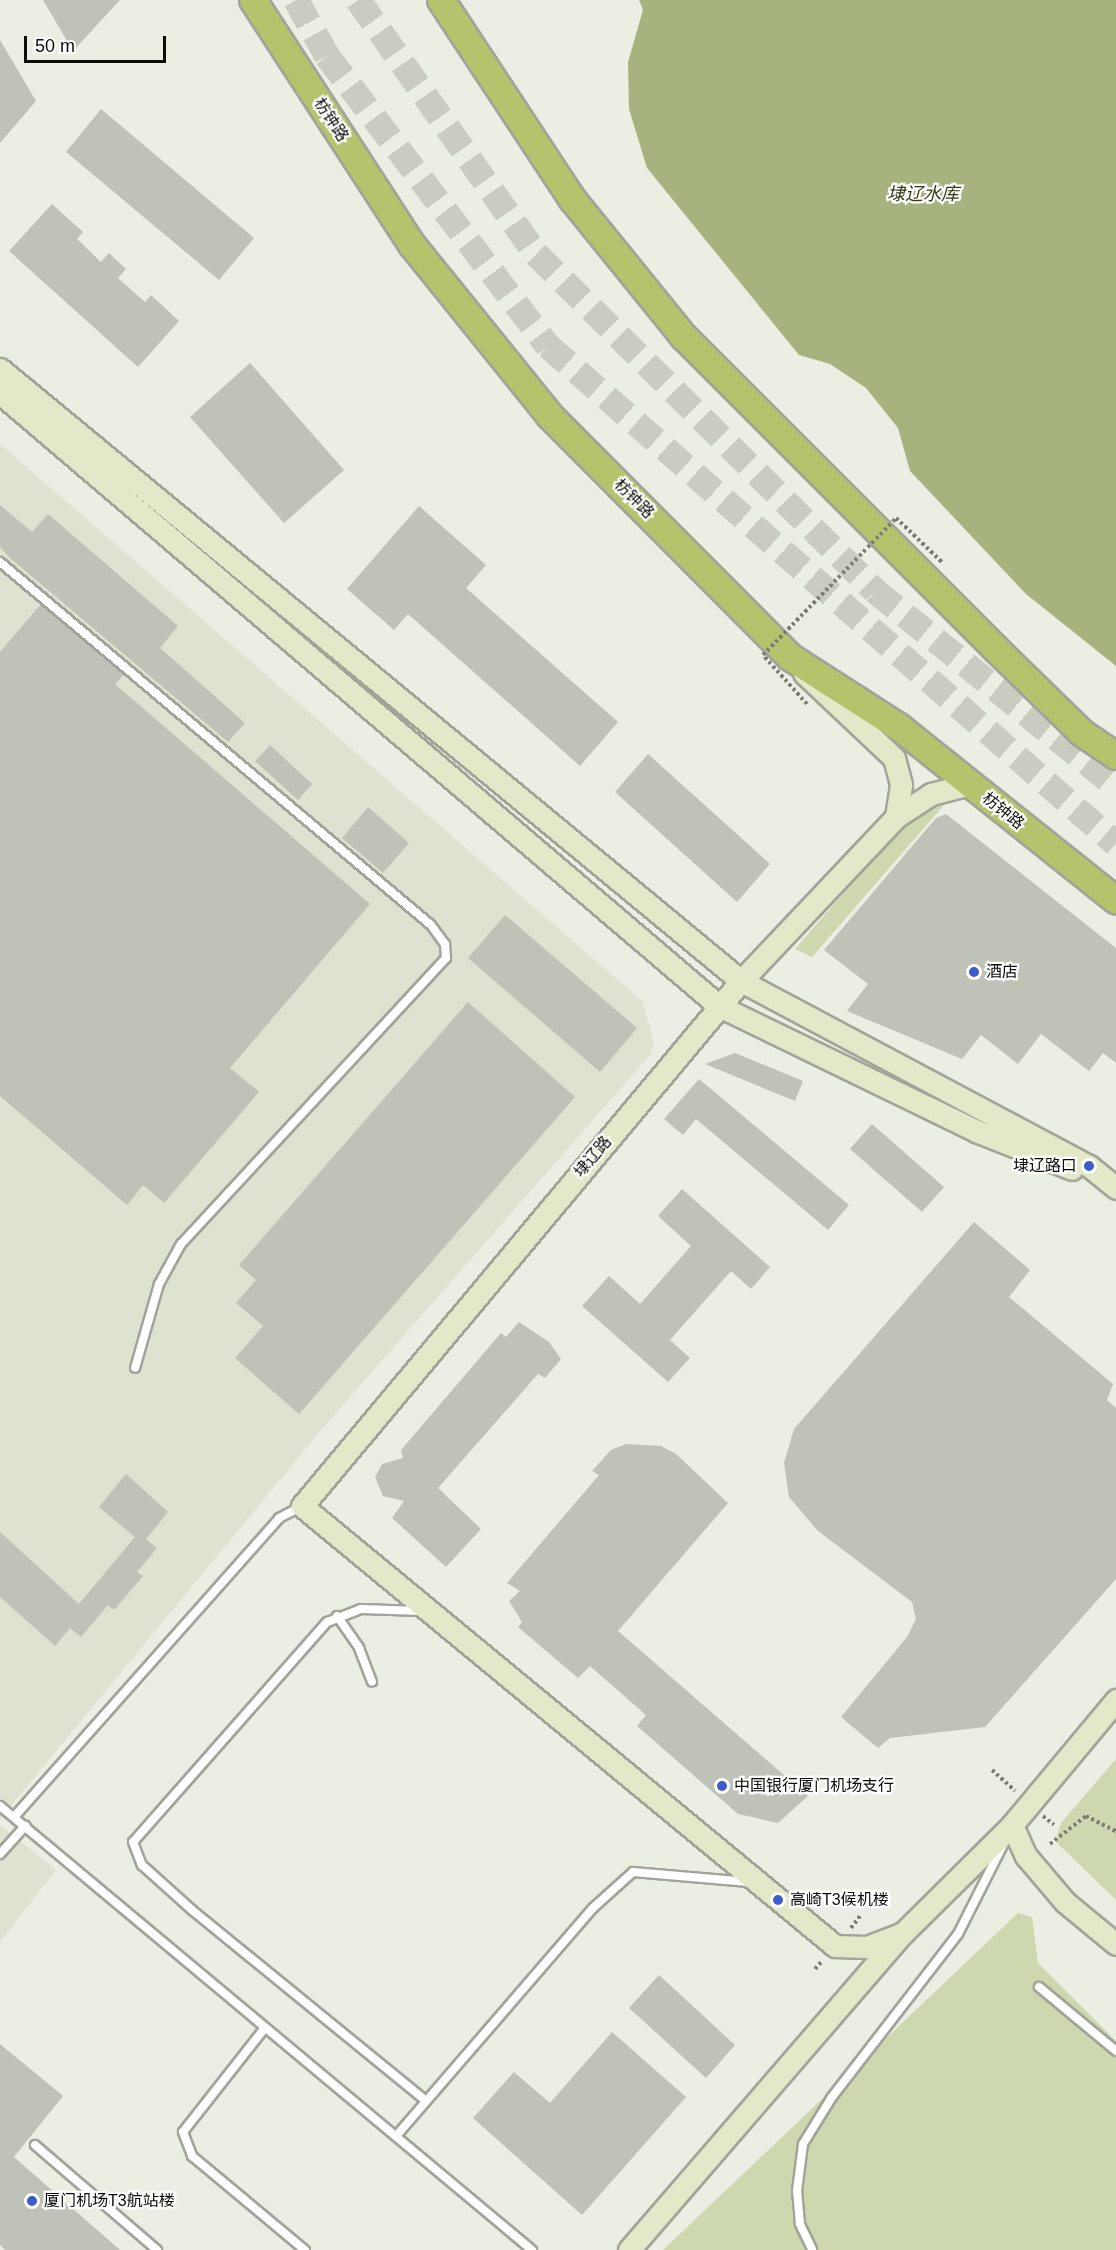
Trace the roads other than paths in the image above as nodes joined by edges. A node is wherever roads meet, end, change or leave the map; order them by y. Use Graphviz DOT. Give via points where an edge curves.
graph roads {
  1 [pos="253,0"];
  2 [pos="441,0"];
  3 [pos="0,369"];
  4 [pos="0,393"];
  5 [pos="0,562"];
  6 [pos="790,657"];
  7 [pos="1116,756"];
  8 [pos="970,784"];
  9 [pos="896,817"];
  10 [pos="1116,900"];
  11 [pos="741,981"];
  12 [pos="719,1006"];
  13 [pos="1116,1188"];
  14 [pos="1116,1202"];
  15 [pos="135,1368"];
  16 [pos="302,1506"];
  17 [pos="432,1612"];
  18 [pos="337,1616"];
  19 [pos="372,1682"];
  20 [pos="1116,1700"];
  21 [pos="0,1806"];
  22 [pos="14,1817"];
  23 [pos="1011,1825"];
  24 [pos="25,1826"];
  25 [pos="0,1854"];
  26 [pos="760,1882"];
  27 [pos="903,1933"];
  28 [pos="1116,1944"];
  29 [pos="1039,1987"];
  30 [pos="264,2029"];
  31 [pos="1116,2051"];
  32 [pos="426,2101"];
  33 [pos="397,2135"];
  34 [pos="35,2145"];
  35 [pos="630,2247"];
  36 [pos="812,2249"];
  37 [pos="157,2250"];
  38 [pos="305,2250"];
  39 [pos="532,2250"];
  1 -- 6 [label="highway, 枋钟路" via="413,246 550,416"];
  2 -- 7 [label="highway" via="573,200 684,337 1082,733"];
  3 -- 11 [label="main road"];
  4 -- 12 [label="main road"];
  5 -- 15 [label="lane" via="431,925 446,944 446,958 181,1244 159,1284"];
  6 -- 8 [label="highway, 枋钟路" via="847,690"];
  6 -- 9 [label="main road" via="894,758 901,785"];
  8 -- 9 [label="main road, 埭辽路" via="931,794"];
  8 -- 10 [label="highway, 枋钟路"];
  9 -- 11 [label="main road, 埭辽路"];
  11 -- 12 [label="main road, 埭辽路"];
  11 -- 13 [label="main road" via="1089,1166"];
  12 -- 14 [label="main road" via="976,1131 1085,1174"];
  12 -- 16 [label="main road, 埭辽路"];
  16 -- 17 [label="main road"];
  16 -- 22 [label="lane" via="279,1518"];
  17 -- 18 [label="lane" via="361,1609"];
  17 -- 26 [label="main road"];
  18 -- 19 [label="lane" via="359,1648"];
  18 -- 32 [label="lane" via="317,1631 139,1829 133,1848 142,1864 192,1910"];
  20 -- 23 [label="main road"];
  21 -- 22 [label="lane"];
  22 -- 24 [label="lane"];
  23 -- 27 [label="main road"];
  23 -- 28 [label="main road" via="1026,1856 1065,1902"];
  23 -- 36 [label="lane" via="958,1934 832,2097 803,2144 797,2191 800,2224"];
  24 -- 25 [label="lane"];
  24 -- 30 [label="lane"];
  26 -- 27 [label="main road" via="835,1946 867,1947"];
  26 -- 32 [label="lane" via="633,1872 593,1908"];
  27 -- 35 [label="main road"];
  29 -- 31 [label="lane"];
  30 -- 33 [label="lane"];
  30 -- 38 [label="lane" via="183,2132 192,2156"];
  32 -- 33 [label="lane"];
  33 -- 39 [label="lane"];
  34 -- 37 [label="lane"];
}
